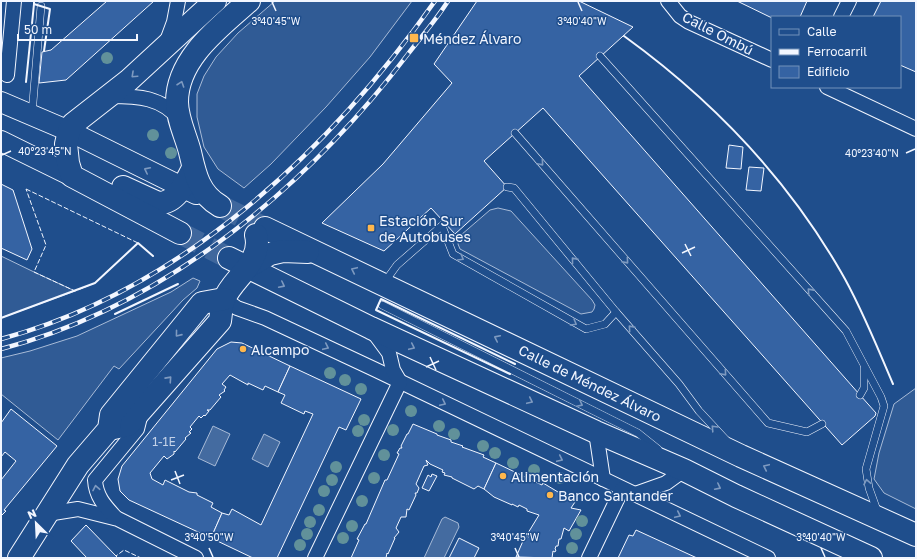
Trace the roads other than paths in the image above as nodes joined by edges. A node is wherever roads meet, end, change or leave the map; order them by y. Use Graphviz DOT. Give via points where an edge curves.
graph roads {
  1 [pos="14,1"];
  2 [pos="178,1"];
  3 [pos="215,1"];
  4 [pos="234,1"];
  5 [pos="249,1"];
  6 [pos="668,1"];
  7 [pos="849,1"];
  8 [pos="41,6"];
  9 [pos="842,16"];
  10 [pos="202,46"];
  11 [pos="163,49"];
  12 [pos="600,56"];
  13 [pos="771,60"];
  14 [pos="7,75"];
  15 [pos="829,88"];
  16 [pos="110,96"];
  17 [pos="1,102"];
  18 [pos="32,116"];
  19 [pos="181,122"];
  20 [pos="916,129"];
  21 [pos="69,131"];
  22 [pos="515,133"];
  23 [pos="1,141"];
  24 [pos="193,168"];
  25 [pos="78,179"];
  26 [pos="182,187"];
  27 [pos="507,187"];
  28 [pos="217,204"];
  29 [pos="180,233"];
  30 [pos="313,251"];
  31 [pos="238,262"];
  32 [pos="384,284"];
  33 [pos="224,299"];
  34 [pos="382,305"];
  35 [pos="616,312"];
  36 [pos="370,328"];
  37 [pos="863,361"];
  38 [pos="400,382"];
  39 [pos="860,395"];
  40 [pos="142,408"];
  41 [pos="822,424"];
  42 [pos="109,429"];
  43 [pos="596,432"];
  44 [pos="741,456"];
  45 [pos="684,470"];
  46 [pos="603,479"];
  47 [pos="628,492"];
  48 [pos="47,514"];
  49 [pos="118,519"];
  50 [pos="880,519"];
  51 [pos="916,535"];
  52 [pos="19,558"];
  53 [pos="196,558"];
  54 [pos="315,558"];
  55 [pos="590,558"];
  56 [pos="768,558"];
  57 [pos="871,558"];
  1 -- 14 [label="street"];
  2 -- 11 [label="street" via="174,22"];
  3 -- 11 [label="main road"];
  4 -- 10 [label="street" via="207,26"];
  5 -- 10 [label="main road"];
  6 -- 13 [label="street, Calle Ombú" via="680,16 689,22"];
  7 -- 9 [label="street"];
  8 -- 18 [label="lane"];
  19 -- 10 [label="main road, one-way" via="177,102 179,90 188,66"];
  11 -- 16 [label="main road, one-way"];
  37 -- 12 [label="lane, one-way" via="846,331"];
  15 -- 20 [label="street"];
  16 -- 19 [label="street" via="142,96 152,99 169,108"];
  16 -- 21 [label="main road" via="78,119"];
  17 -- 18 [label="main road"];
  18 -- 21 [label="main road"];
  19 -- 24 [label="main road"];
  21 -- 25 [label="main road" via="66,144 68,163"];
  26 -- 21 [label="main road, one-way"];
  22 -- 41 [label="lane, one-way" via="768,423 807,432"];
  23 -- 25 [label="main road"];
  24 -- 26 [label="main road"];
  24 -- 28 [label="main road" via="201,187"];
  25 -- 26 [label="main road" via="114,183 158,203 170,201"];
  25 -- 29 [label="main road"];
  26 -- 28 [label="main road"];
  35 -- 27 [label="lane, one-way" via="514,188"];
  30 -- 31 [label="main road" via="283,251"];
  30 -- 31 [label="main road, Calle de Méndez Álvaro" via="260,232 256,249"];
  32 -- 30 [label="main road, Calle de Méndez Álvaro, one-way"];
  31 -- 33 [label="main road"];
  31 -- 36 [label="main road, one-way"];
  32 -- 35 [label="lane, one-way" via="397,265 443,225 453,254 586,329 605,324"];
  44 -- 32 [label="main road, Calle de Méndez Álvaro, one-way"];
  33 -- 38 [label="street, one-way" via="237,308 265,318"];
  40 -- 33 [label="main road, one-way" via="220,321"];
  33 -- 42 [label="main road, one-way" via="202,303 111,415"];
  34 -- 45 [label="lane, one-way" via="638,433"];
  44 -- 35 [label="lane, one-way" via="699,411 679,384"];
  36 -- 38 [label="street" via="389,353 393,370"];
  36 -- 43 [label="main road, one-way"];
  37 -- 39 [label="lane" via="864,388"];
  50 -- 37 [label="lane, one-way" via="869,488 866,469 884,406"];
  38 -- 46 [label="street, one-way"];
  38 -- 54 [label="street"];
  40 -- 42 [label="main road" via="128,425"];
  49 -- 40 [label="street, one-way" via="101,501 95,480 137,429"];
  42 -- 48 [label="main road" via="78,465"];
  43 -- 45 [label="main road"];
  43 -- 46 [label="street"];
  50 -- 44 [label="main road, Calle de Méndez Álvaro, one-way"];
  45 -- 47 [label="street" via="666,483"];
  45 -- 57 [label="main road, one-way"];
  46 -- 47 [label="street"];
  47 -- 55 [label="street"];
  47 -- 56 [label="street, one-way"];
  48 -- 49 [label="street" via="78,509"];
  48 -- 52 [label="main road"];
  49 -- 53 [label="street"];
  50 -- 51 [label="main road, Calle de Méndez Álvaro"];
}
